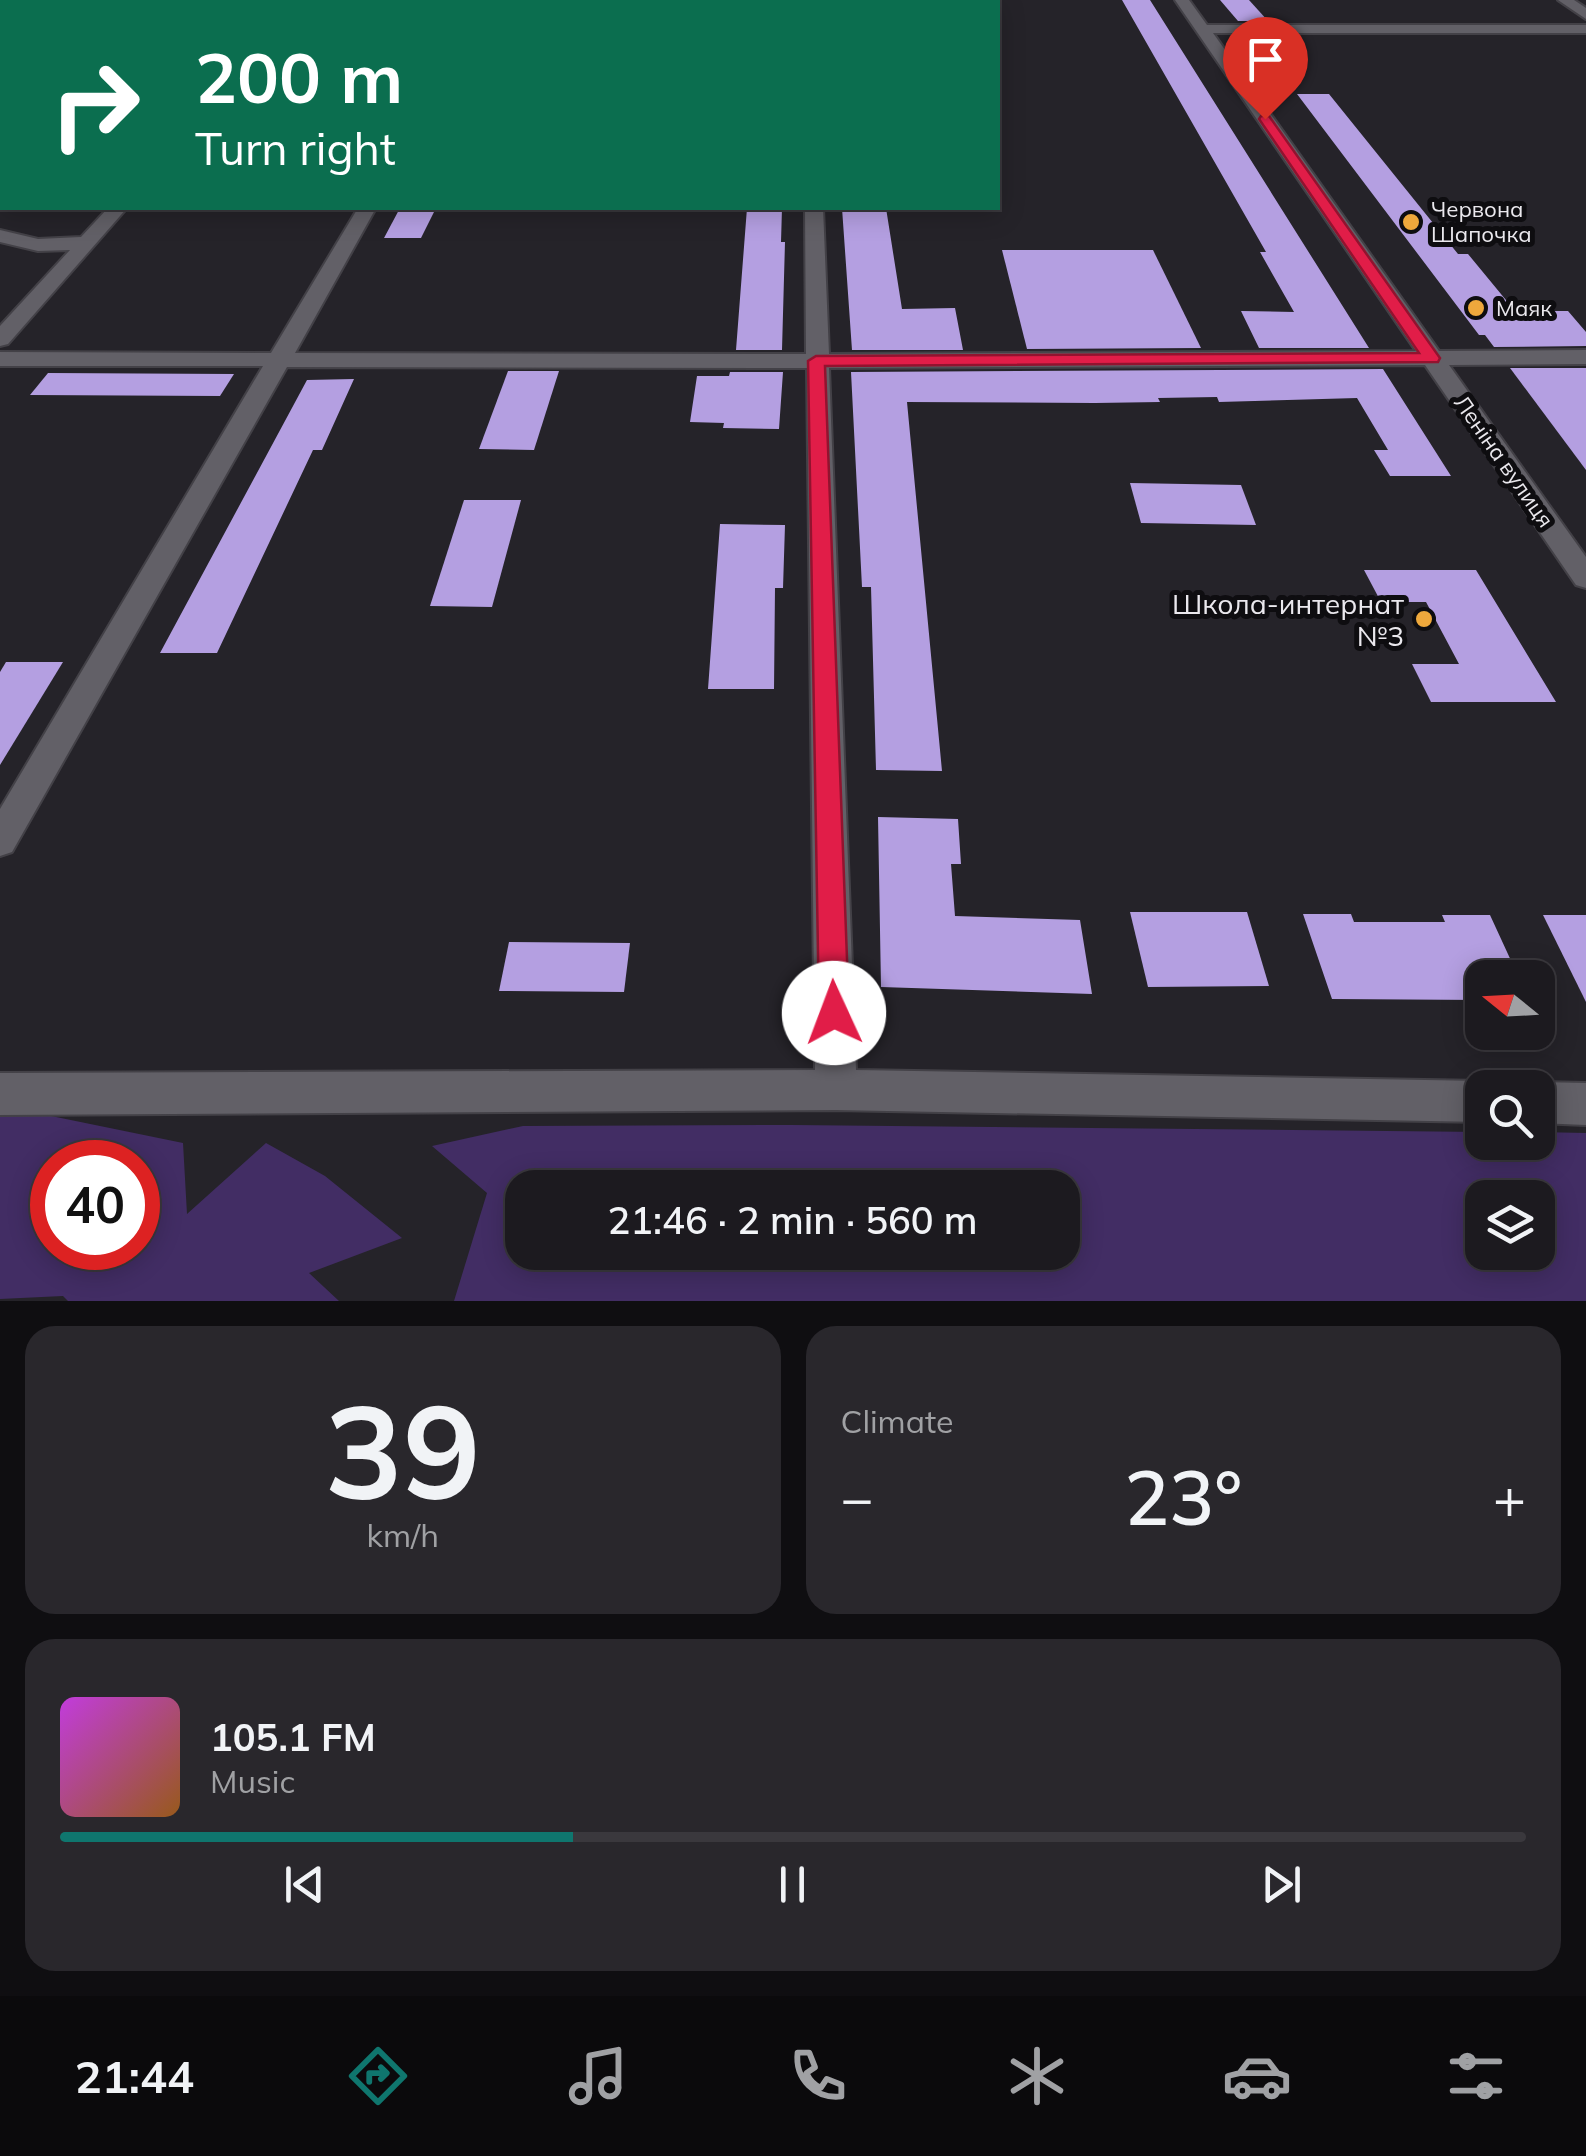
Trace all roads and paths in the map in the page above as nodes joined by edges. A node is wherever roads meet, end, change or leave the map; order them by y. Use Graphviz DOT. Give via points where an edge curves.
graph roads {
  1 [pos="1182,0"];
  2 [pos="1565,0"];
  3 [pos="1586,15"];
  4 [pos="1202,29"];
  5 [pos="1586,30"];
  6 [pos="116,210"];
  7 [pos="366,210"];
  8 [pos="814,210"];
  9 [pos="0,236"];
  10 [pos="86,243"];
  11 [pos="0,339"];
  12 [pos="1586,357"];
  13 [pos="1432,358"];
  14 [pos="0,359"];
  15 [pos="280,359"];
  16 [pos="816,361"];
  17 [pos="1586,578"];
  18 [pos="0,841"];
  19 [pos="836,1090"];
  20 [pos="0,1094"];
  21 [pos="1465,1102"];
  22 [pos="1555,1103"];
  23 [pos="1586,1104"];
  1 -- 4 [label="street, Леніна вулиця"];
  2 -- 3 [label="street"];
  4 -- 5 [label="street"];
  4 -- 13 [label="street, Леніна вулиця"];
  6 -- 10 [label="street"];
  7 -- 15 [label="street"];
  8 -- 16 [label="street"];
  9 -- 10 [label="street" via="38,245"];
  10 -- 11 [label="street"];
  12 -- 13 [label="street"];
  13 -- 16 [label="street"];
  13 -- 17 [label="street, Леніна вулиця"];
  14 -- 15 [label="street"];
  15 -- 16 [label="street"];
  15 -- 18 [label="street"];
  16 -- 19 [label="street"];
  19 -- 20 [label="street"];
  19 -- 21 [label="street"];
  22 -- 23 [label="street"];
}
